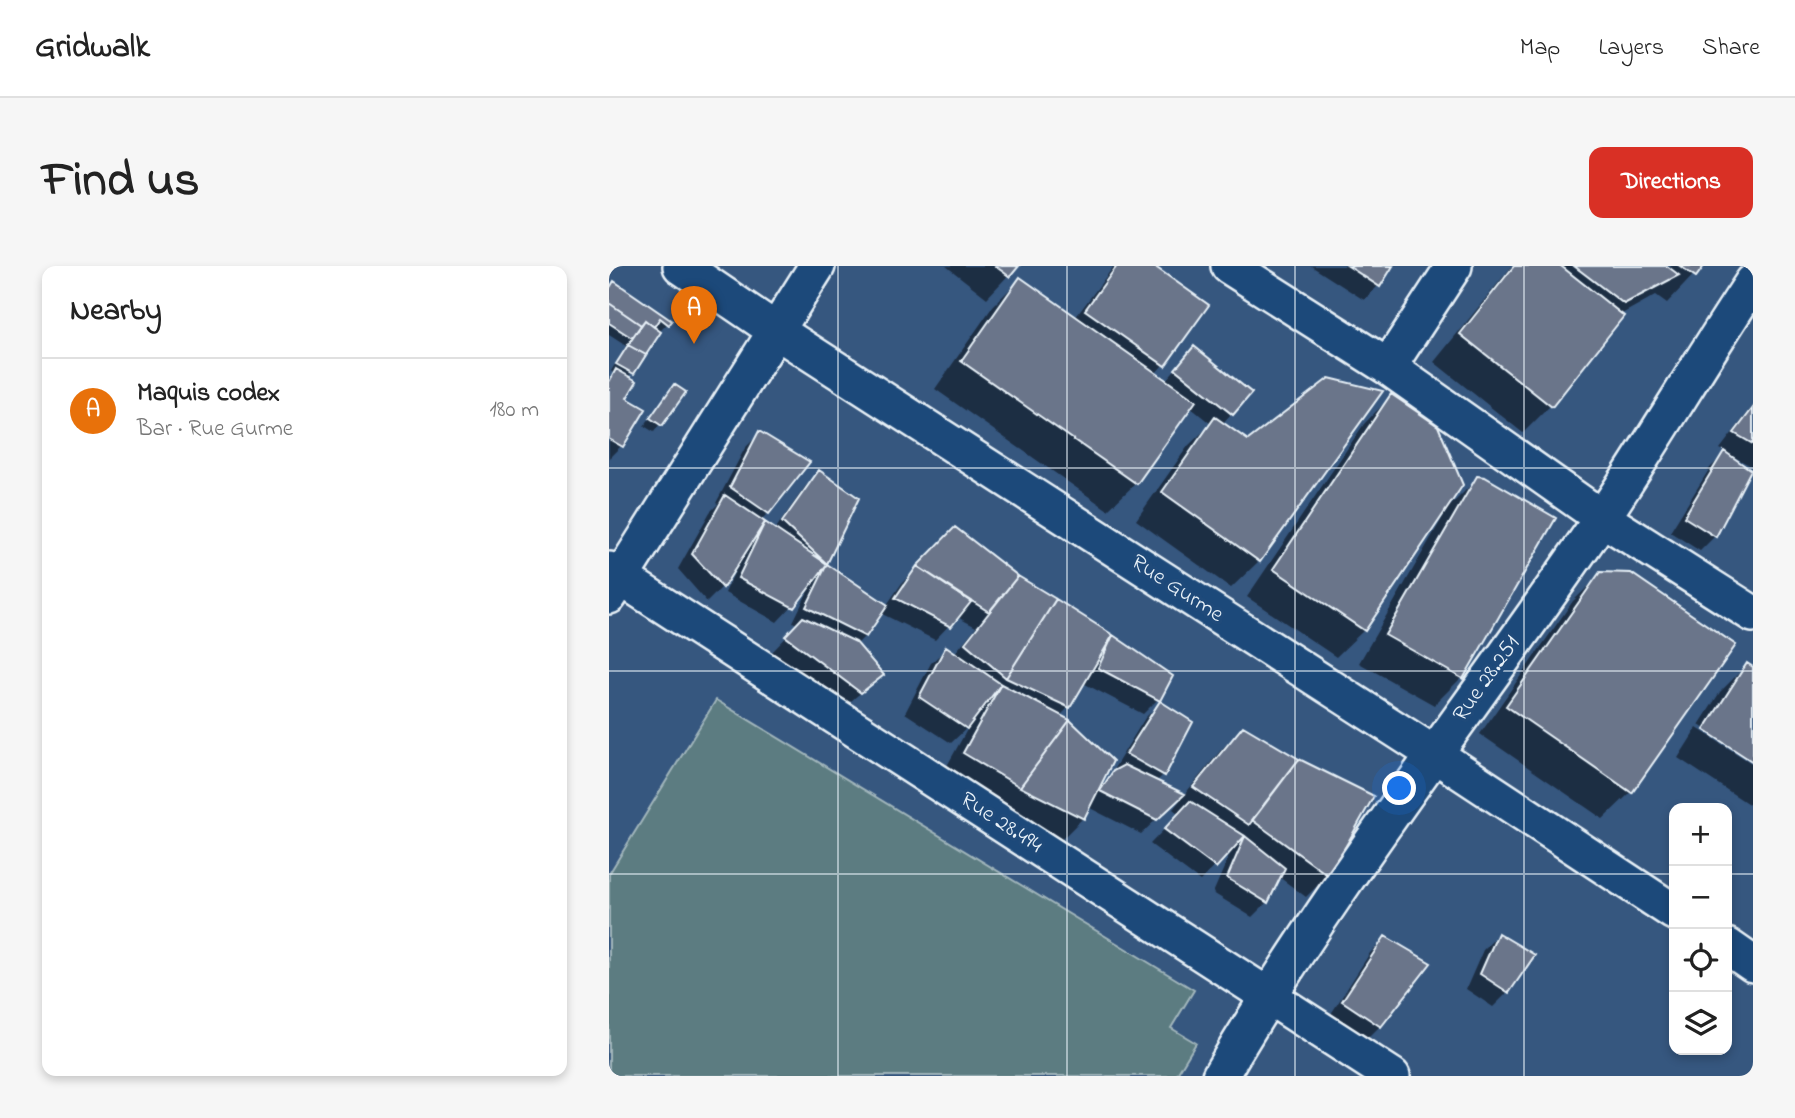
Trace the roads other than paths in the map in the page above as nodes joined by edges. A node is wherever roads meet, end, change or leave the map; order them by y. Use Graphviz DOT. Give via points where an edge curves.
graph roads {
  1 [pos="681,266"];
  2 [pos="817,266"];
  3 [pos="1229,266"];
  4 [pos="1454,266"];
  5 [pos="1750,292"];
  6 [pos="775,330"];
  7 [pos="1388,367"];
  8 [pos="1602,518"];
  9 [pos="613,581"];
  10 [pos="1753,614"];
  11 [pos="1434,754"];
  12 [pos="1669,909"];
  13 [pos="1732,949"];
  14 [pos="1753,964"];
  15 [pos="1268,995"];
  16 [pos="1220,1076"];
  17 [pos="1392,1076"];
  1 -- 6 [label="street, Rue Gurme"];
  2 -- 6 [label="street"];
  3 -- 7 [label="street"];
  4 -- 7 [label="street"];
  5 -- 8 [label="street, Rue 28.251"];
  6 -- 9 [label="street"];
  6 -- 11 [label="street, Rue Gurme"];
  7 -- 8 [label="street"];
  8 -- 10 [label="street"];
  8 -- 11 [label="street, Rue 28.251"];
  9 -- 15 [label="street, Rue 28.494"];
  11 -- 12 [label="street, Rue Gurme"];
  11 -- 15 [label="street, Rue 28.251"];
  13 -- 14 [label="street"];
  15 -- 16 [label="street, Rue 28.251"];
  15 -- 17 [label="street, Rue 28.494"];
}
